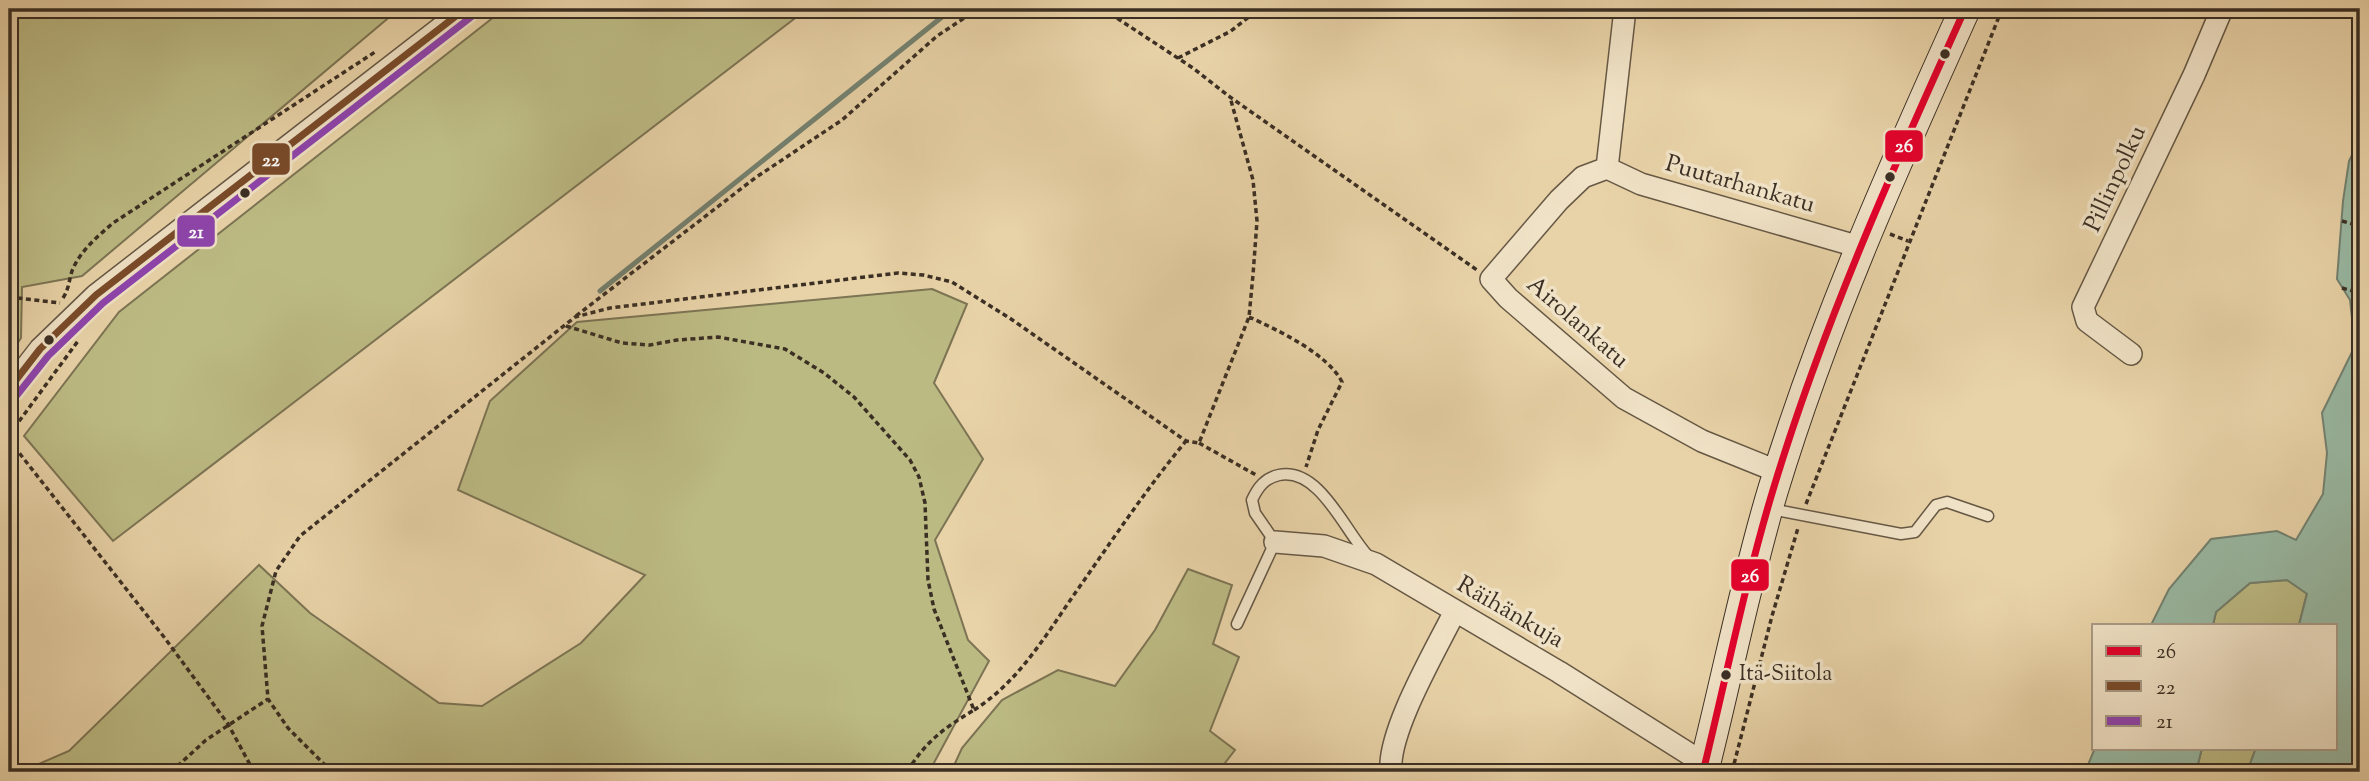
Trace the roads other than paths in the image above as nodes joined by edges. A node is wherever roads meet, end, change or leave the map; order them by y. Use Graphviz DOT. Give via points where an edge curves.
graph roads {
  1 [pos="465,9"];
  2 [pos="1625,9"];
  3 [pos="1965,9"];
  4 [pos="2222,9"];
  5 [pos="1607,168"];
  6 [pos="1860,247"];
  7 [pos="2131,355"];
  8 [pos="9,389"];
  9 [pos="1779,472"];
  10 [pos="1768,508"];
  11 [pos="1988,516"];
  12 [pos="1275,542"];
  13 [pos="1376,564"];
  14 [pos="1455,611"];
  15 [pos="1237,624"];
  16 [pos="1713,770"];
  17 [pos="1391,772"];
  1 -- 8 [label="street" via="96,296 40,349"];
  2 -- 5 [label="street"];
  3 -- 6 [label="street"];
  4 -- 7 [label="street, Pillinpolku" via="2083,307 2087,321"];
  5 -- 6 [label="street, Puutarhankatu" via="1641,184"];
  5 -- 9 [label="street, Airolankatu" via="1583,177 1491,279 1624,398 1702,441"];
  6 -- 9 [label="street"];
  9 -- 10 [label="street"];
  10 -- 11 [label="lane" via="1901,534 1915,532 1936,505 1947,502"];
  10 -- 16 [label="street"];
  12 -- 13 [label="street, Räihänkuja" via="1324,546"];
  12 -- 13 [label="lane" via="1255,513 1252,500 1264,482 1275,476 1303,477 1328,499"];
  12 -- 15 [label="lane"];
  13 -- 14 [label="street, Räihänkuja"];
  14 -- 16 [label="street, Räihänkuja"];
  14 -- 17 [label="street" via="1398,728"];
}
